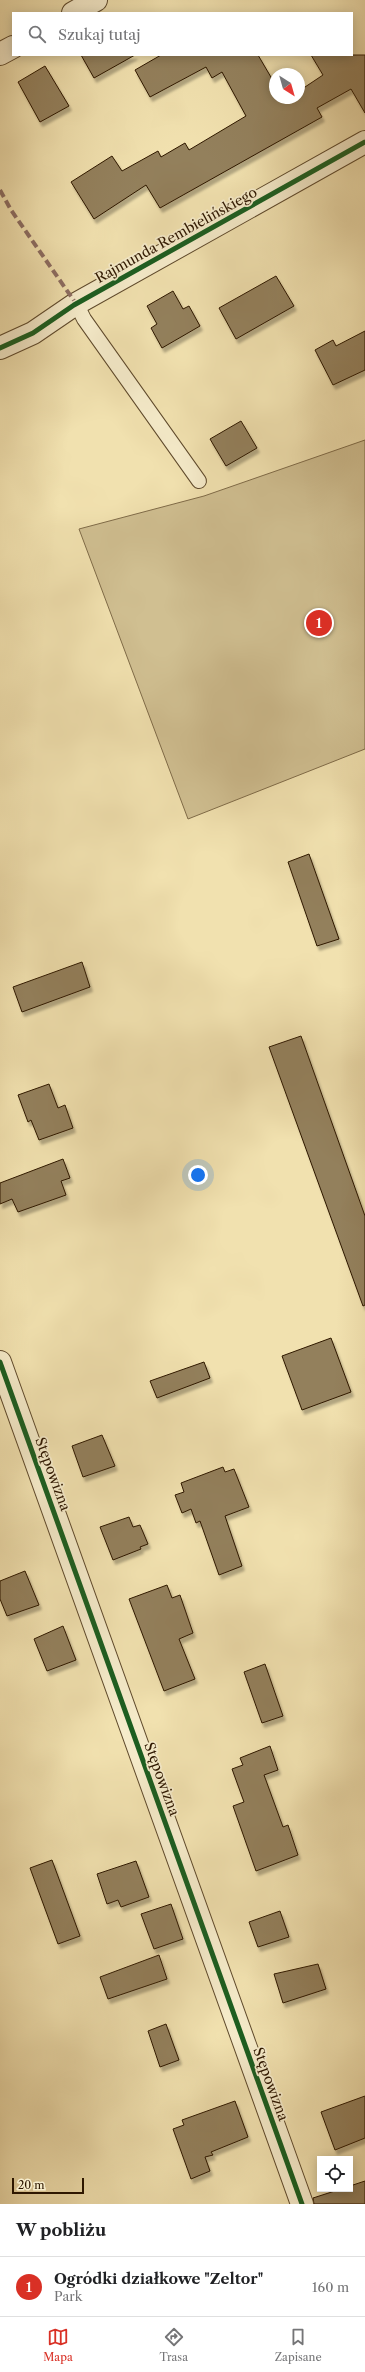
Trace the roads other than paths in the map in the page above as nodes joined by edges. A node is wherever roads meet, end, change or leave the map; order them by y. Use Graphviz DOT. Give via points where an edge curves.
graph roads {
  1 [pos="96,0"];
  2 [pos="75,12"];
  3 [pos="12,48"];
  4 [pos="0,54"];
  5 [pos="365,142"];
  6 [pos="77,304"];
  7 [pos="0,348"];
  8 [pos="199,481"];
  9 [pos="0,1362"];
  10 [pos="302,2204"];
  1 -- 2 [label="street"];
  3 -- 4 [label="street"];
  5 -- 6 [label="street, Rajmunda Rembielińskiego"];
  6 -- 7 [label="street, Rajmunda Rembielińskiego" via="33,333"];
  6 -- 8 [label="lane" via="84,319"];
  9 -- 10 [label="street, Stępowizna"];
}
